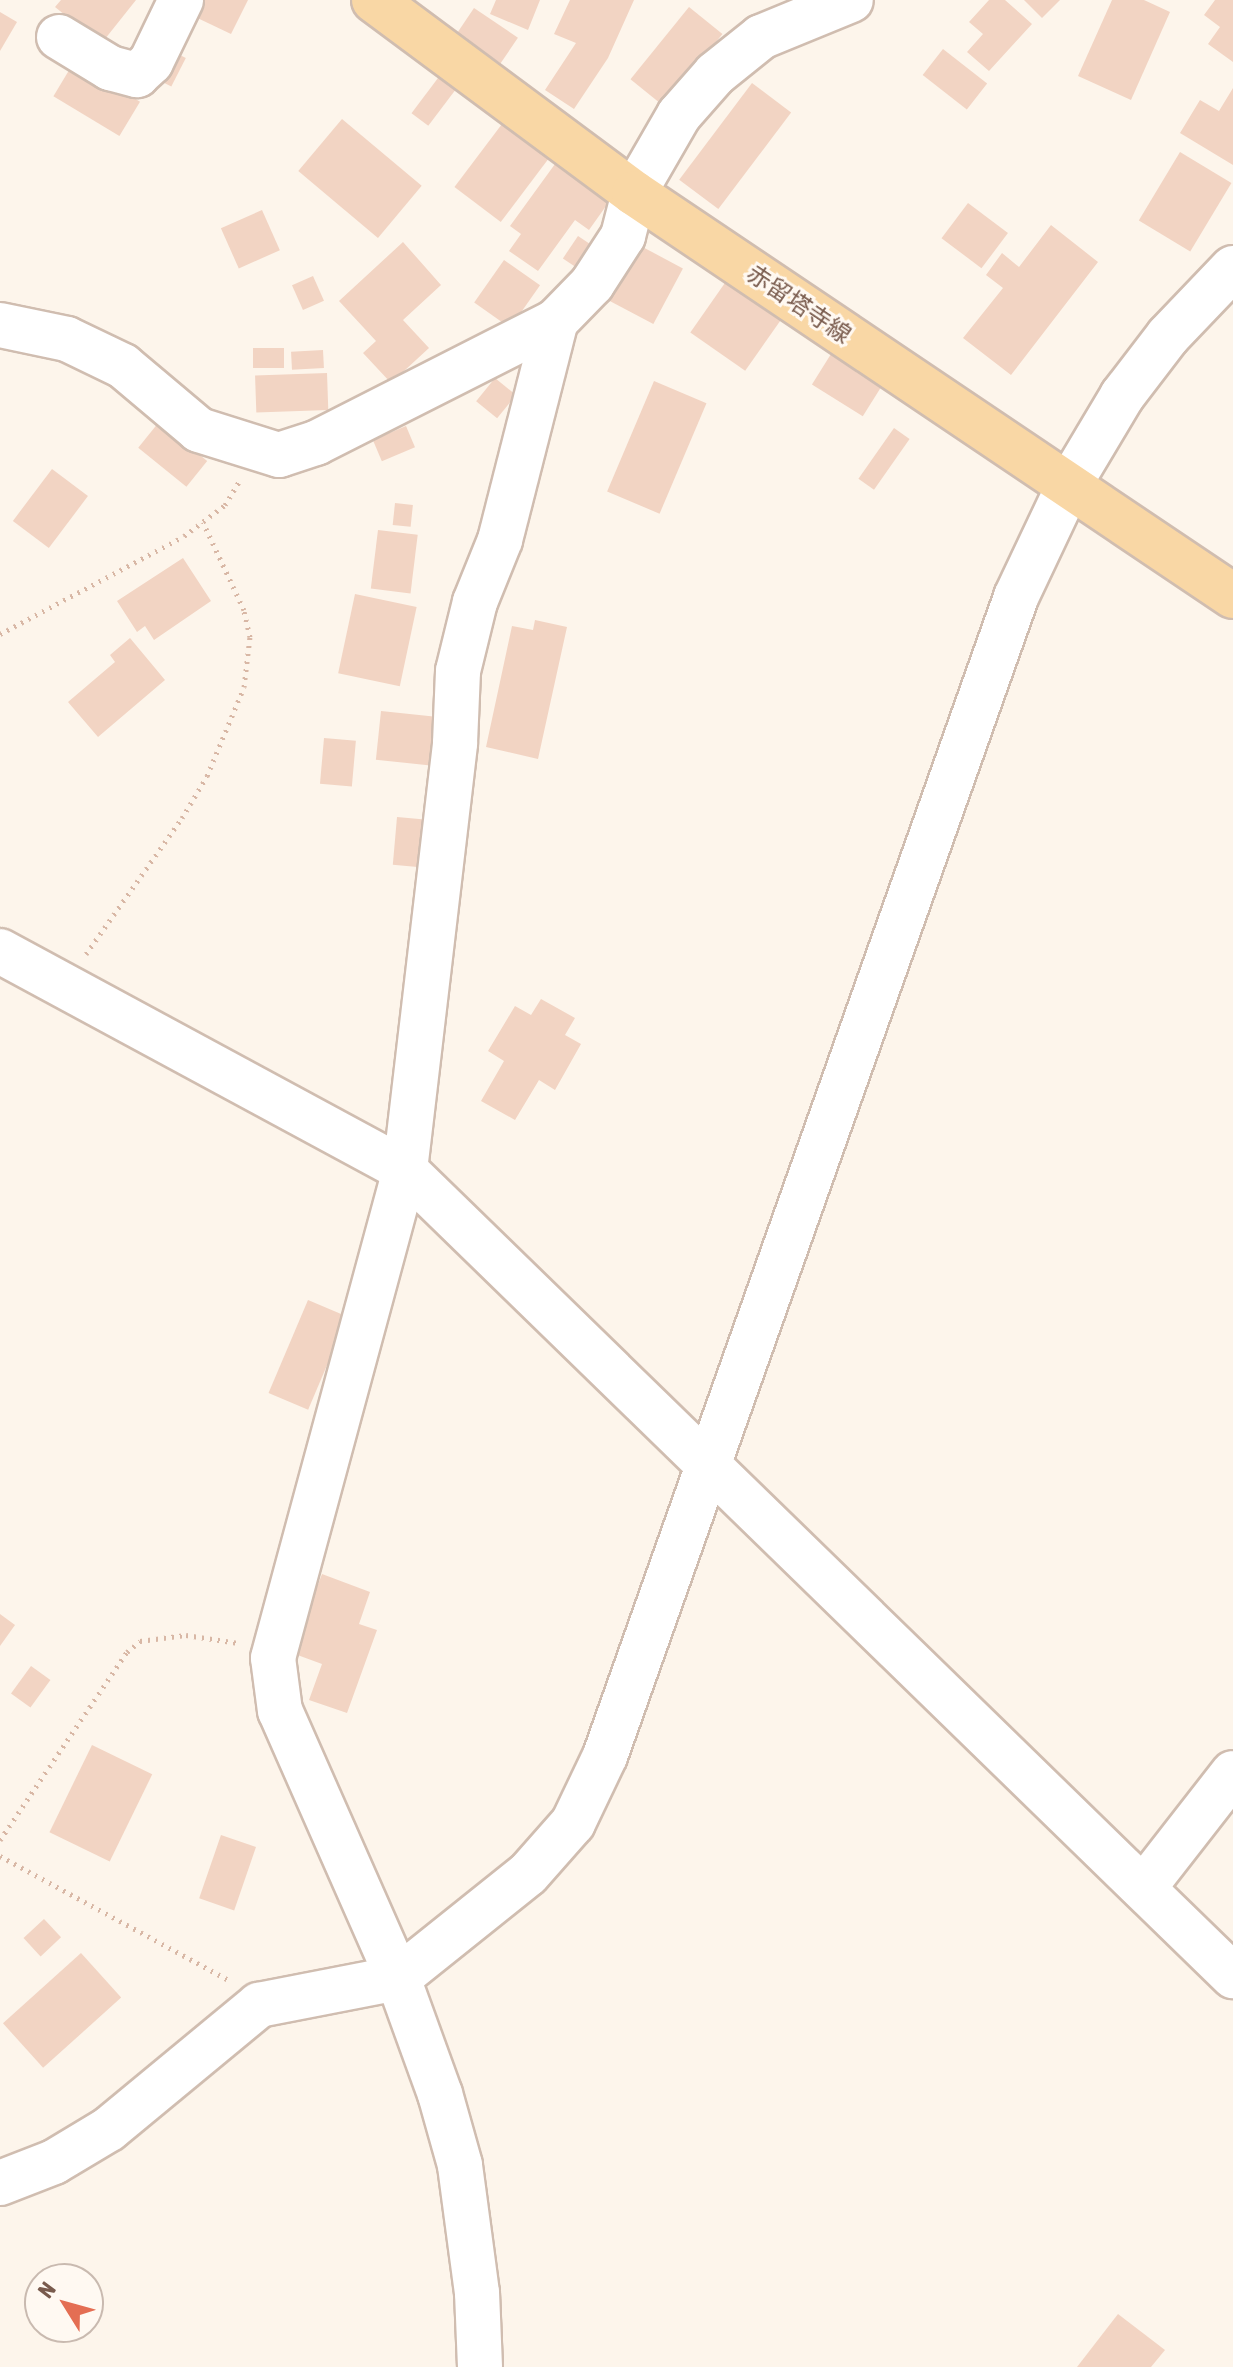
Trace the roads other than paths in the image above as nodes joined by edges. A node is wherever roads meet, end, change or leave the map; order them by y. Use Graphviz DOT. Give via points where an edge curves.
graph roads {
  1 [pos="181,0"];
  2 [pos="374,0"];
  3 [pos="851,0"];
  4 [pos="59,37"];
  5 [pos="634,193"];
  6 [pos="1233,268"];
  7 [pos="556,321"];
  8 [pos="0,325"];
  9 [pos="1069,485"];
  10 [pos="1233,596"];
  11 [pos="0,951"];
  12 [pos="405,1170"];
  13 [pos="711,1462"];
  14 [pos="1233,1773"];
  15 [pos="1145,1886"];
  16 [pos="1233,1976"];
  17 [pos="398,1978"];
  18 [pos="0,2183"];
  19 [pos="480,2367"];
  1 -- 4 [label="street" via="151,62 137,75 110,68"];
  2 -- 5 [label="main road, 赤留塔寺線"];
  3 -- 5 [label="street" via="761,37 715,74 679,115"];
  5 -- 7 [label="street" via="623,236 592,284"];
  5 -- 9 [label="main road, 赤留塔寺線"];
  6 -- 9 [label="street" via="1168,336 1122,396"];
  7 -- 8 [label="street" via="316,443 279,455 199,430 123,366 67,339"];
  7 -- 12 [label="street" via="500,540 475,602 458,671 455,743"];
  9 -- 10 [label="main road, 赤留塔寺線"];
  9 -- 13 [label="street" via="1016,597"];
  11 -- 12 [label="street"];
  12 -- 13 [label="street"];
  12 -- 17 [label="street" via="275,1647 280,1711"];
  13 -- 15 [label="street"];
  13 -- 17 [label="street" via="585,1803 528,1874"];
  14 -- 15 [label="street"];
  15 -- 16 [label="street"];
  17 -- 18 [label="street" via="259,2005 109,2129 54,2162"];
  17 -- 19 [label="street" via="460,2165 477,2293"];
}
